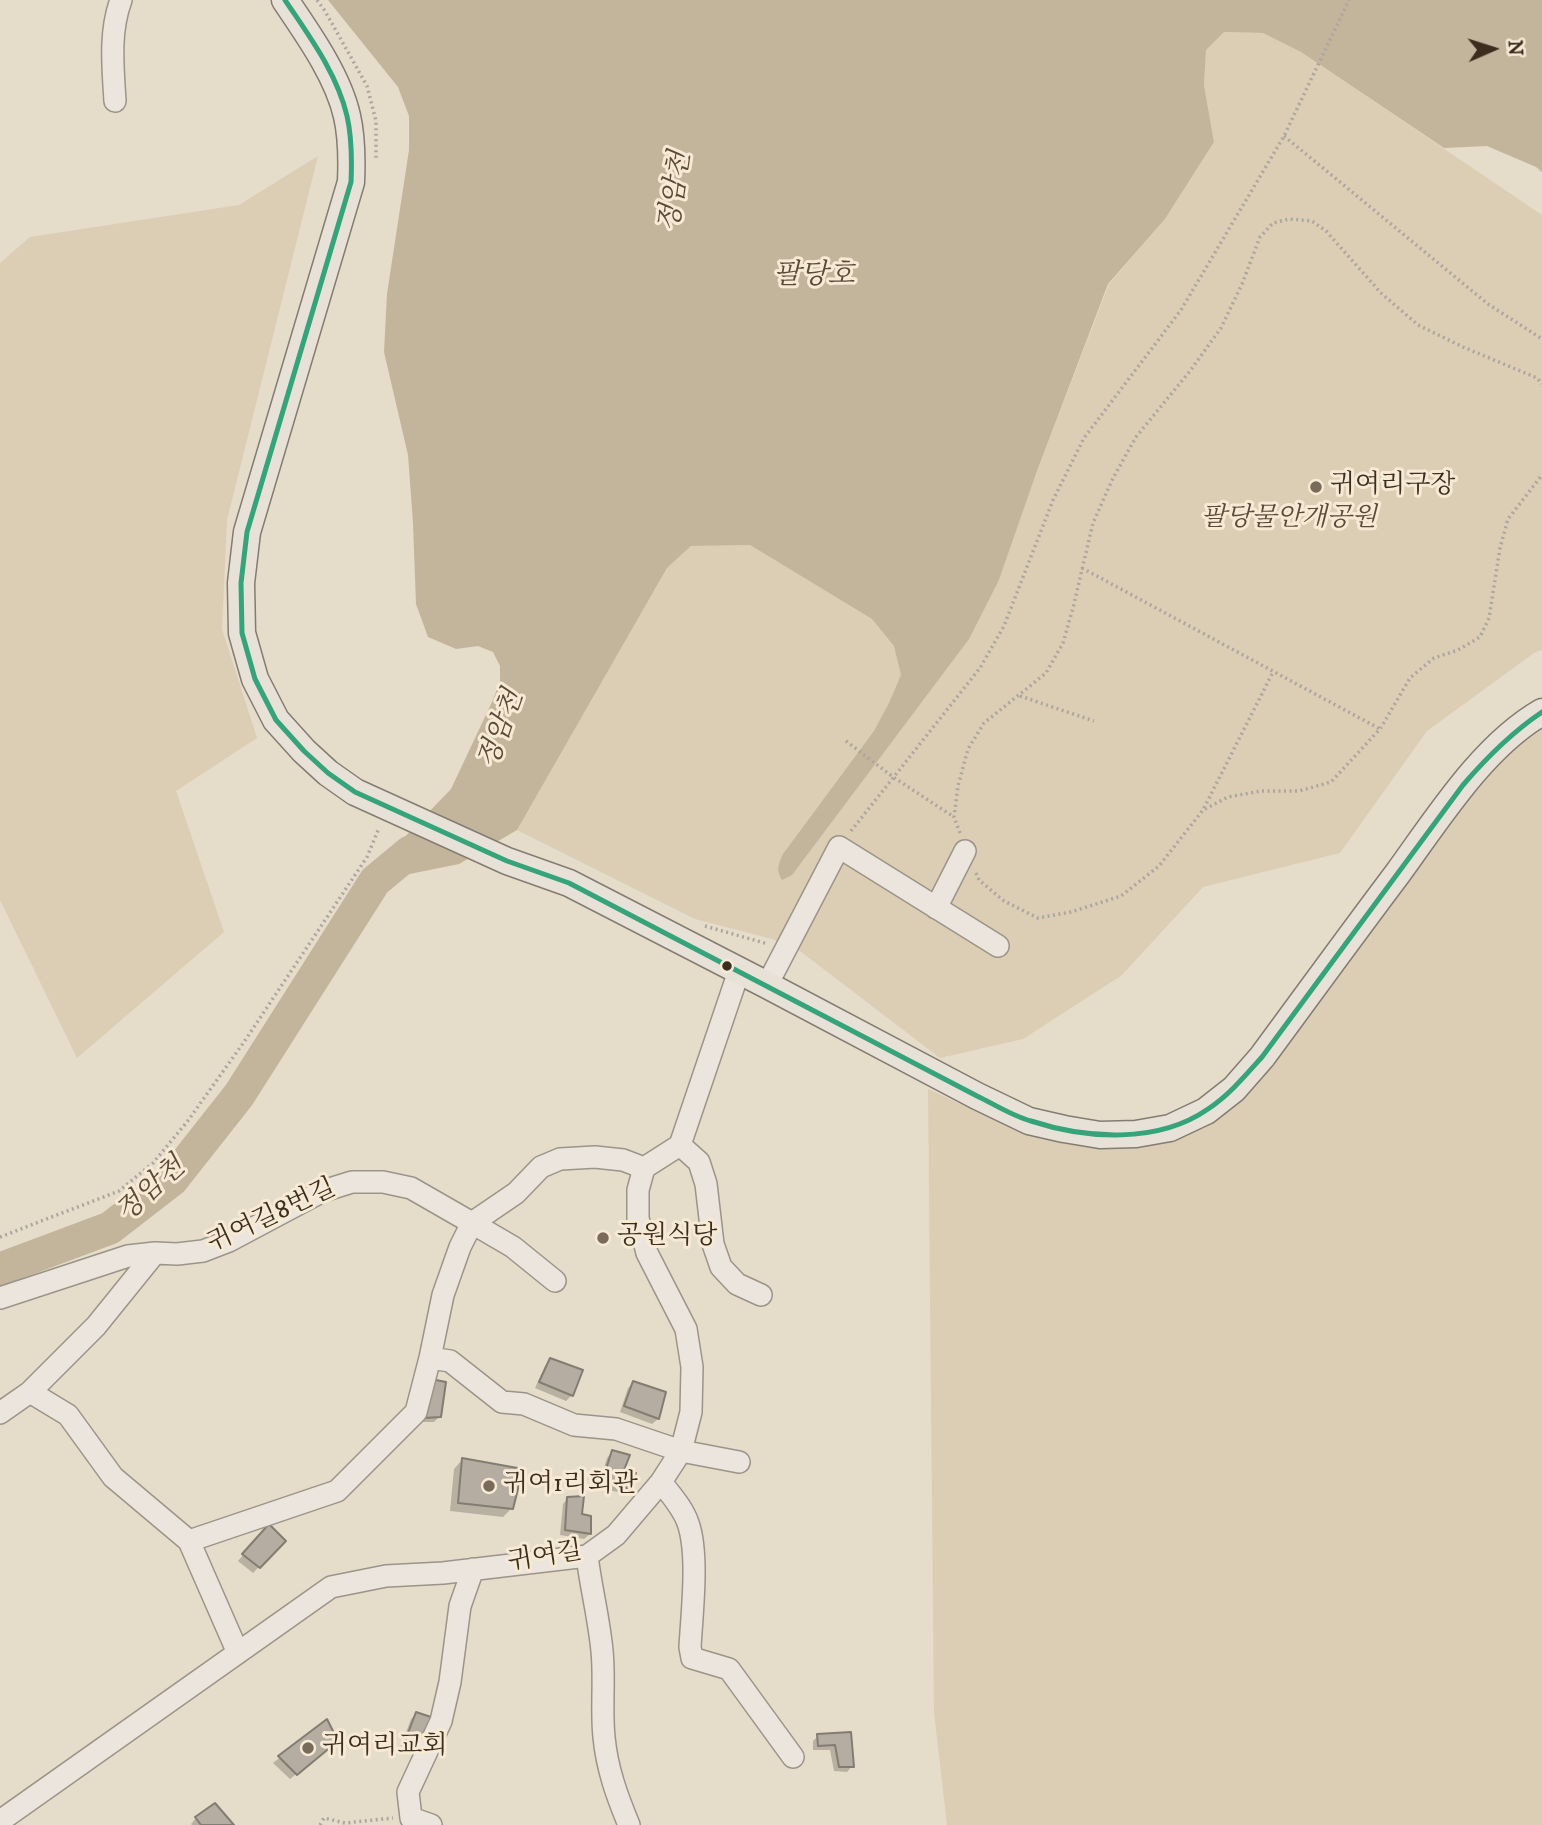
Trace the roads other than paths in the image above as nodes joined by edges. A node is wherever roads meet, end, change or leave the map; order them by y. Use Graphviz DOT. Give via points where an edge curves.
graph roads {
  1 [pos="121,0"];
  2 [pos="285,0"];
  3 [pos="115,101"];
  4 [pos="1542,712"];
  5 [pos="965,851"];
  6 [pos="936,908"];
  7 [pos="998,947"];
  8 [pos="739,971"];
  9 [pos="767,985"];
  10 [pos="680,1145"];
  11 [pos="644,1168"];
  12 [pos="472,1223"];
  13 [pos="155,1254"];
  14 [pos="555,1281"];
  15 [pos="761,1295"];
  16 [pos="0,1298"];
  17 [pos="430,1358"];
  18 [pos="30,1392"];
  19 [pos="0,1413"];
  20 [pos="681,1451"];
  21 [pos="738,1462"];
  22 [pos="661,1482"];
  23 [pos="189,1541"];
  24 [pos="587,1556"];
  25 [pos="473,1569"];
  26 [pos="238,1653"];
  27 [pos="793,1757"];
  28 [pos="0,1821"];
  29 [pos="421,1822"];
  30 [pos="629,1825"];
  1 -- 3 [label="street" via="112,51"];
  2 -- 8 [label="main road" via="333,79 347,114 351,182 247,533 242,632 255,679 275,720 328,773 355,792 507,861 569,883"];
  4 -- 9 [label="main road" via="1522,723 1490,753 1448,804 1234,1089 1206,1111 1170,1128 1136,1135 1100,1135 1029,1121"];
  5 -- 6 [label="street"];
  6 -- 7 [label="street"];
  6 -- 9 [label="street" via="839,846"];
  8 -- 9 [label="main road"];
  8 -- 10 [label="street"];
  10 -- 11 [label="street"];
  10 -- 15 [label="street" via="699,1162 720,1267 737,1284"];
  11 -- 12 [label="street" via="623,1160 560,1159 541,1167 516,1193"];
  11 -- 20 [label="street, 귀여길" via="638,1218 647,1253 686,1329 692,1367 691,1412"];
  12 -- 13 [label="street, 귀여길8번길" via="411,1188 352,1181 203,1251"];
  12 -- 14 [label="street, 귀여길8번길" via="513,1247"];
  12 -- 17 [label="street" via="443,1294"];
  13 -- 16 [label="street, 귀여길8번길" via="128,1256"];
  13 -- 18 [label="street" via="96,1326"];
  17 -- 20 [label="street" via="450,1360 502,1402 524,1404 574,1425 616,1429"];
  17 -- 23 [label="street" via="416,1412 337,1491"];
  18 -- 19 [label="street"];
  18 -- 23 [label="street" via="68,1415 113,1477"];
  20 -- 21 [label="street"];
  20 -- 22 [label="street, 귀여길"];
  22 -- 24 [label="street, 귀여길" via="615,1535"];
  22 -- 27 [label="street" via="688,1522 694,1551 692,1658 729,1669"];
  23 -- 26 [label="street"];
  24 -- 25 [label="street, 귀여길"];
  24 -- 30 [label="street" via="602,1655 608,1770"];
  25 -- 26 [label="street, 귀여길" via="386,1576 331,1587"];
  25 -- 29 [label="street" via="460,1606 441,1721 408,1792"];
  26 -- 28 [label="street, 귀여길"];
}
